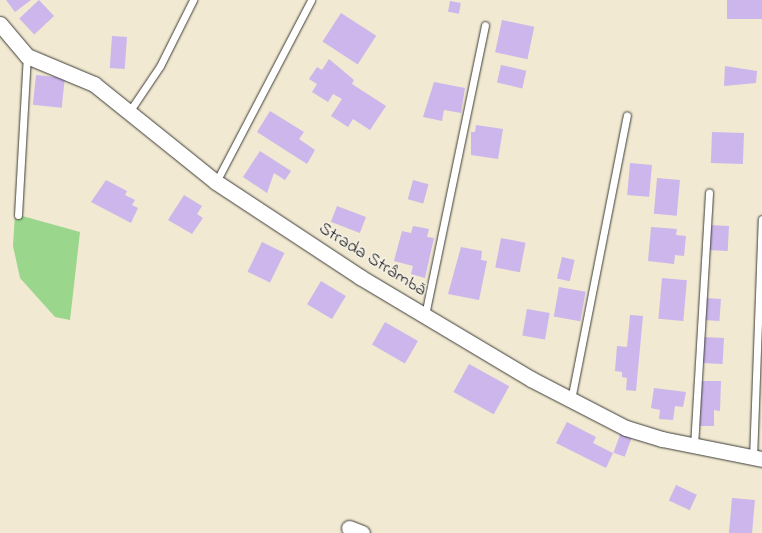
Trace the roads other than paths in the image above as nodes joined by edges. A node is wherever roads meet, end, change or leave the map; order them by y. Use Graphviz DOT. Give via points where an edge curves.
graph roads {
  1 [pos="193,0"];
  2 [pos="311,0"];
  3 [pos="0,24"];
  4 [pos="485,25"];
  5 [pos="27,56"];
  6 [pos="128,113"];
  7 [pos="627,115"];
  8 [pos="216,182"];
  9 [pos="709,192"];
  10 [pos="18,215"];
  11 [pos="762,220"];
  12 [pos="425,315"];
  13 [pos="571,400"];
  14 [pos="694,446"];
  15 [pos="758,459"];
  1 -- 6 [label="lane" via="160,66"];
  2 -- 8 [label="lane"];
  3 -- 5 [label="street, Strada Strâmbă"];
  4 -- 12 [label="lane"];
  5 -- 6 [label="street, Strada Strâmbă" via="94,84"];
  5 -- 10 [label="lane"];
  6 -- 8 [label="street, Strada Strâmbă"];
  7 -- 13 [label="lane"];
  8 -- 12 [label="street, Strada Strâmbă" via="360,277"];
  9 -- 14 [label="lane"];
  11 -- 15 [label="lane"];
  12 -- 13 [label="street, Strada Strâmbă"];
  13 -- 14 [label="street, Strada Strâmbă" via="626,428"];
  14 -- 15 [label="street, Strada Strâmbă"];
}
